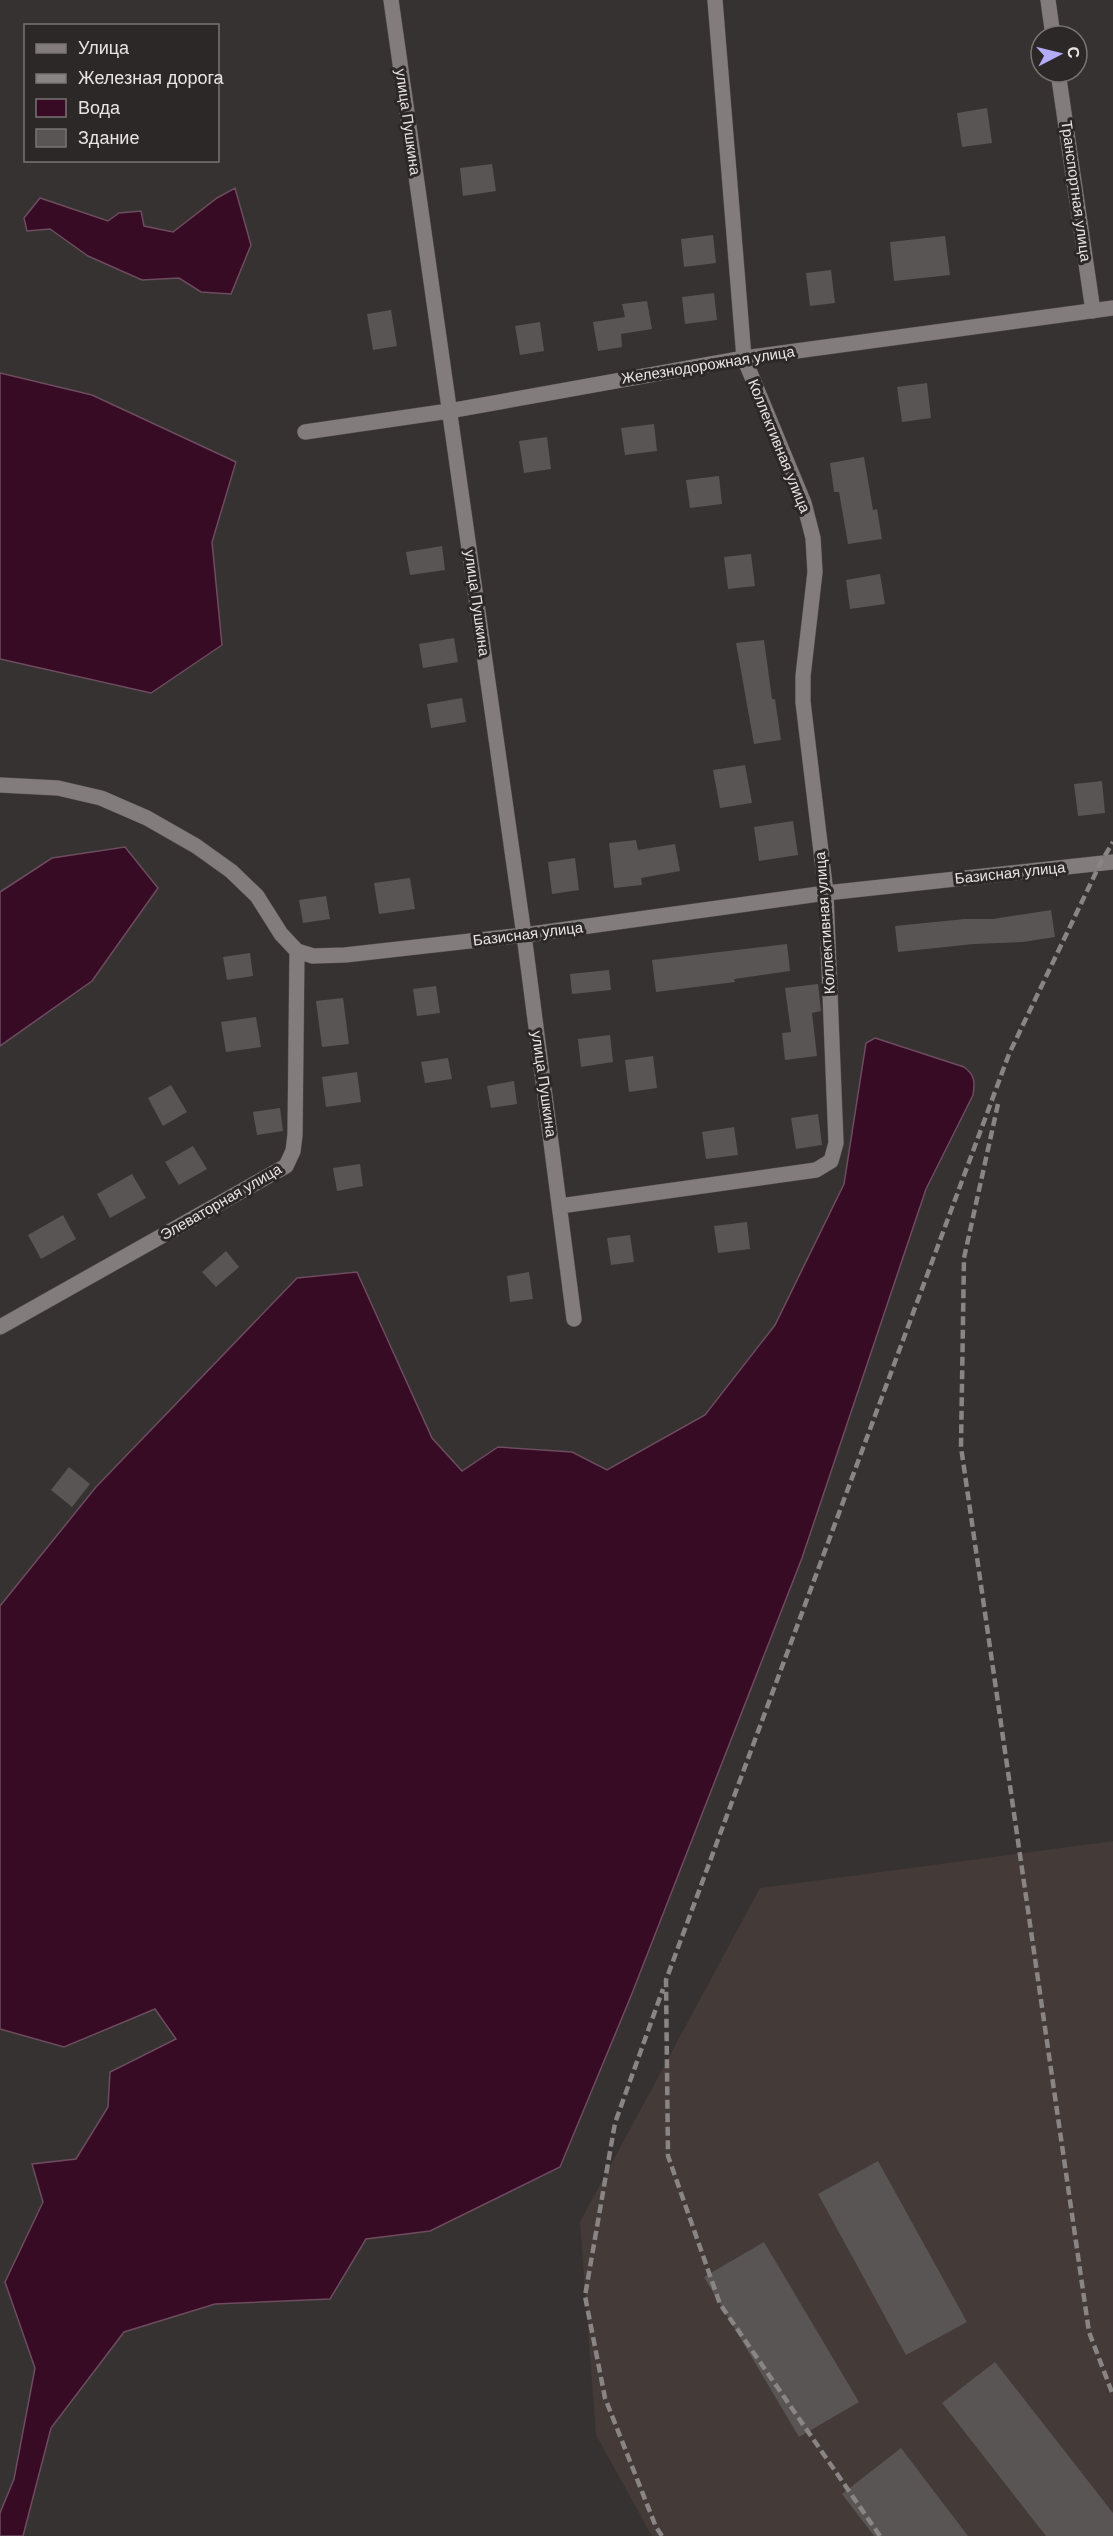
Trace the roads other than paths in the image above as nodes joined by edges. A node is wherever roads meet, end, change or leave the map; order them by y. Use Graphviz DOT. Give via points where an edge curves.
graph roads {
  1 [pos="391,0"];
  2 [pos="715,0"];
  3 [pos="1047,0"];
  4 [pos="1051,24"];
  5 [pos="1060,84"];
  6 [pos="1113,308"];
  7 [pos="1093,311"];
  8 [pos="744,357"];
  9 [pos="449,411"];
  10 [pos="305,432"];
  11 [pos="0,784"];
  12 [pos="1113,862"];
  13 [pos="826,893"];
  14 [pos="524,935"];
  15 [pos="297,951"];
  16 [pos="560,1206"];
  17 [pos="574,1319"];
  18 [pos="0,1328"];
  1 -- 9 [label="street, улица Пушкина"];
  2 -- 8 [label="street, Коллективная улица"];
  3 -- 4 [label="street"];
  5 -- 7 [label="street, Транспортная улица"];
  6 -- 7 [label="street, Железнодорожная улица"];
  7 -- 8 [label="street, Железнодорожная улица"];
  8 -- 9 [label="street, Железнодорожная улица"];
  8 -- 13 [label="street, Коллективная улица" via="804,503 813,538 815,572 803,702"];
  9 -- 10 [label="street, Железнодорожная улица"];
  9 -- 14 [label="street, улица Пушкина"];
  11 -- 15 [label="street" via="58,788 101,798 147,818 231,871 257,896"];
  12 -- 13 [label="street, Базисная улица"];
  13 -- 14 [label="street, Базисная улица"];
  13 -- 16 [label="street, Коллективная улица" via="836,1143 831,1161 816,1170"];
  14 -- 15 [label="street, Базисная улица" via="345,955 313,956"];
  14 -- 16 [label="street, улица Пушкина"];
  15 -- 18 [label="street, Элеваторная улица" via="295,1135 294,1151 286,1166"];
  16 -- 17 [label="street, улица Пушкина"];
}
